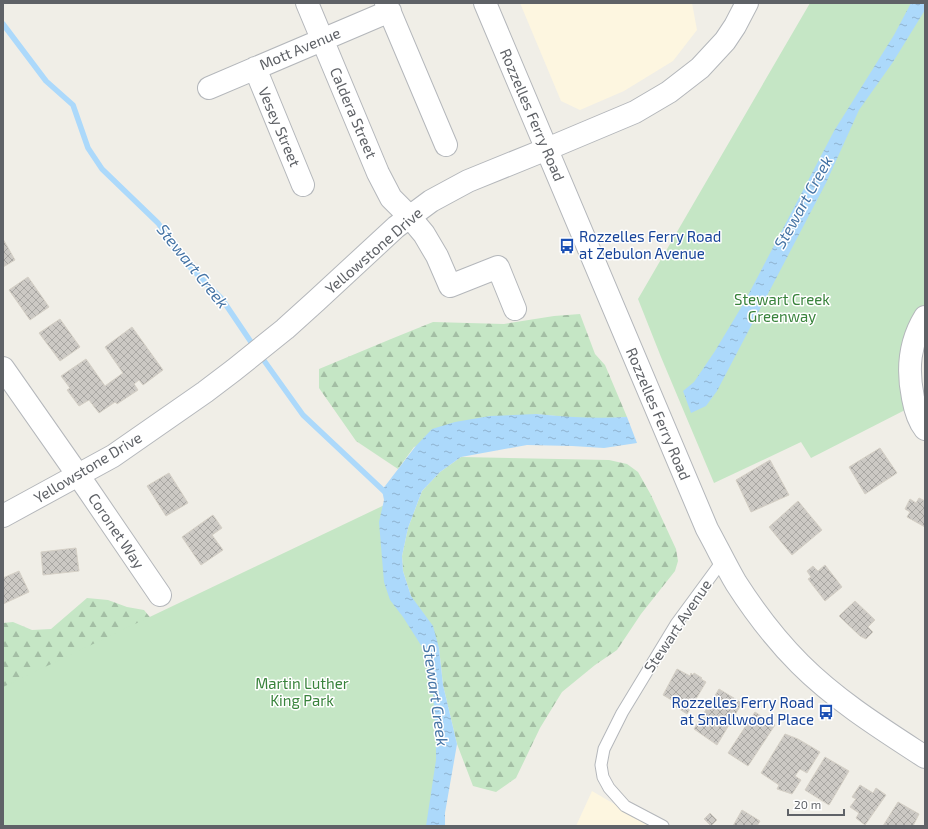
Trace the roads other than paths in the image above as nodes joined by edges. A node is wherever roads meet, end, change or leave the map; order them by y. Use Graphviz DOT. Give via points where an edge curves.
graph roads {
  1 [pos="307,3"];
  2 [pos="485,3"];
  3 [pos="747,3"];
  4 [pos="388,7"];
  5 [pos="322,40"];
  6 [pos="255,68"];
  7 [pos="209,88"];
  8 [pos="446,146"];
  9 [pos="547,150"];
  10 [pos="304,185"];
  11 [pos="409,216"];
  12 [pos="515,309"];
  13 [pos="925,317"];
  14 [pos="3,368"];
  15 [pos="925,429"];
  16 [pos="78,476"];
  17 [pos="3,516"];
  18 [pos="723,560"];
  19 [pos="160,595"];
  20 [pos="925,757"];
  21 [pos="663,826"];
  1 -- 5 [label="street, Caldera Street"];
  2 -- 9 [label="street, Rozzelles Ferry Road"];
  3 -- 9 [label="street, Yellowstone Drive" via="725,41 700,68 669,92 635,112"];
  4 -- 5 [label="street, Mott Avenue"];
  4 -- 8 [label="street"];
  5 -- 6 [label="street, Mott Avenue"];
  5 -- 11 [label="street, Caldera Street" via="390,198"];
  6 -- 7 [label="street, Mott Avenue"];
  6 -- 10 [label="street, Vesey Street"];
  9 -- 11 [label="street, Yellowstone Drive" via="468,181"];
  9 -- 18 [label="street, Rozzelles Ferry Road" via="704,522"];
  11 -- 12 [label="street, Caldera Street" via="437,256 450,286 498,267"];
  11 -- 16 [label="street, Yellowstone Drive" via="285,329 234,370 113,456"];
  13 -- 15 [label="street" via="913,344 910,383 915,407"];
  14 -- 16 [label="street, Coronet Way"];
  16 -- 17 [label="street, Yellowstone Drive"];
  16 -- 19 [label="street, Coronet Way"];
  18 -- 20 [label="street, Rozzelles Ferry Road" via="768,628 800,664 866,719"];
  18 -- 21 [label="lane, Stewart Avenue" via="676,624 634,692 604,749 601,765 603,777 609,788 625,806"];
}
